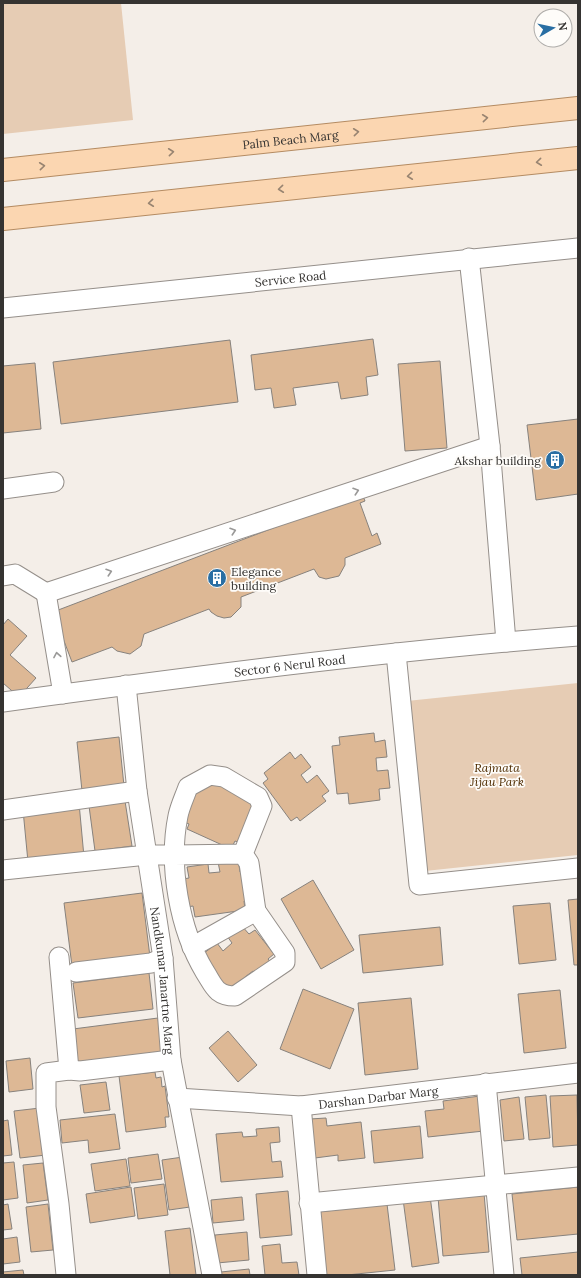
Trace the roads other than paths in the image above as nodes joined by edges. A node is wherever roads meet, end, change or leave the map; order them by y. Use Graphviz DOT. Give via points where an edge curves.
graph roads {
  1 [pos="578,108"];
  2 [pos="578,158"];
  3 [pos="3,170"];
  4 [pos="3,219"];
  5 [pos="578,248"];
  6 [pos="469,258"];
  7 [pos="3,308"];
  8 [pos="490,446"];
  9 [pos="54,482"];
  10 [pos="3,489"];
  11 [pos="3,576"];
  12 [pos="46,593"];
  13 [pos="578,636"];
  14 [pos="506,642"];
  15 [pos="396,653"];
  16 [pos="126,685"];
  17 [pos="63,694"];
  18 [pos="3,702"];
  19 [pos="136,792"];
  20 [pos="3,810"];
  21 [pos="243,854"];
  22 [pos="147,855"];
  23 [pos="175,855"];
  24 [pos="578,868"];
  25 [pos="3,870"];
  26 [pos="256,911"];
  27 [pos="192,947"];
  28 [pos="59,957"];
  29 [pos="163,958"];
  30 [pos="76,972"];
  31 [pos="171,1060"];
  32 [pos="68,1070"];
  33 [pos="578,1074"];
  34 [pos="486,1083"];
  35 [pos="178,1098"];
  36 [pos="301,1106"];
  37 [pos="578,1177"];
  38 [pos="496,1185"];
  39 [pos="309,1203"];
  40 [pos="66,1275"];
  41 [pos="212,1275"];
  42 [pos="318,1275"];
  43 [pos="504,1275"];
  3 -- 1 [label="main road, Palm Beach Marg, one-way"];
  2 -- 4 [label="main road, one-way"];
  5 -- 6 [label="street, Service Road"];
  6 -- 7 [label="street, Service Road"];
  6 -- 8 [label="street"];
  12 -- 8 [label="street, one-way"];
  8 -- 14 [label="street"];
  9 -- 10 [label="street"];
  11 -- 12 [label="street" via="15,574"];
  17 -- 12 [label="street, one-way"];
  13 -- 14 [label="street, Sector 6 Nerul Road"];
  14 -- 15 [label="street, Sector 6 Nerul Road"];
  15 -- 16 [label="street, Sector 6 Nerul Road"];
  15 -- 24 [label="street" via="418,885"];
  16 -- 17 [label="street, Sector 6 Nerul Road"];
  16 -- 19 [label="street, Nandkumar Janartne Marg"];
  17 -- 18 [label="street, Sector 6 Nerul Road"];
  19 -- 20 [label="street"];
  19 -- 22 [label="street, Nandkumar Janartne Marg"];
  21 -- 23 [label="street"];
  21 -- 23 [label="street" via="262,806 260,801 258,797 224,777 210,774 188,787 178,816"];
  21 -- 26 [label="street" via="249,863"];
  22 -- 23 [label="street"];
  22 -- 25 [label="street"];
  22 -- 29 [label="street, Nandkumar Janartne Marg"];
  23 -- 27 [label="street" via="182,918"];
  26 -- 27 [label="street"];
  26 -- 27 [label="street" via="285,953 285,962 235,996 217,992"];
  28 -- 32 [label="street"];
  29 -- 30 [label="street" via="151,963"];
  29 -- 31 [label="street, Nandkumar Janartne Marg"];
  31 -- 32 [label="street" via="80,1071"];
  31 -- 35 [label="street, Nandkumar Janartne Marg"];
  32 -- 40 [label="street" via="46,1073 46,1107"];
  33 -- 34 [label="street, Darshan Darbar Marg"];
  34 -- 36 [label="street, Darshan Darbar Marg"];
  34 -- 38 [label="street"];
  35 -- 36 [label="street, Darshan Darbar Marg"];
  35 -- 41 [label="street, Nandkumar Janartne Marg"];
  36 -- 39 [label="street"];
  37 -- 38 [label="street"];
  38 -- 39 [label="street"];
  38 -- 43 [label="street"];
  39 -- 42 [label="street"];
}
